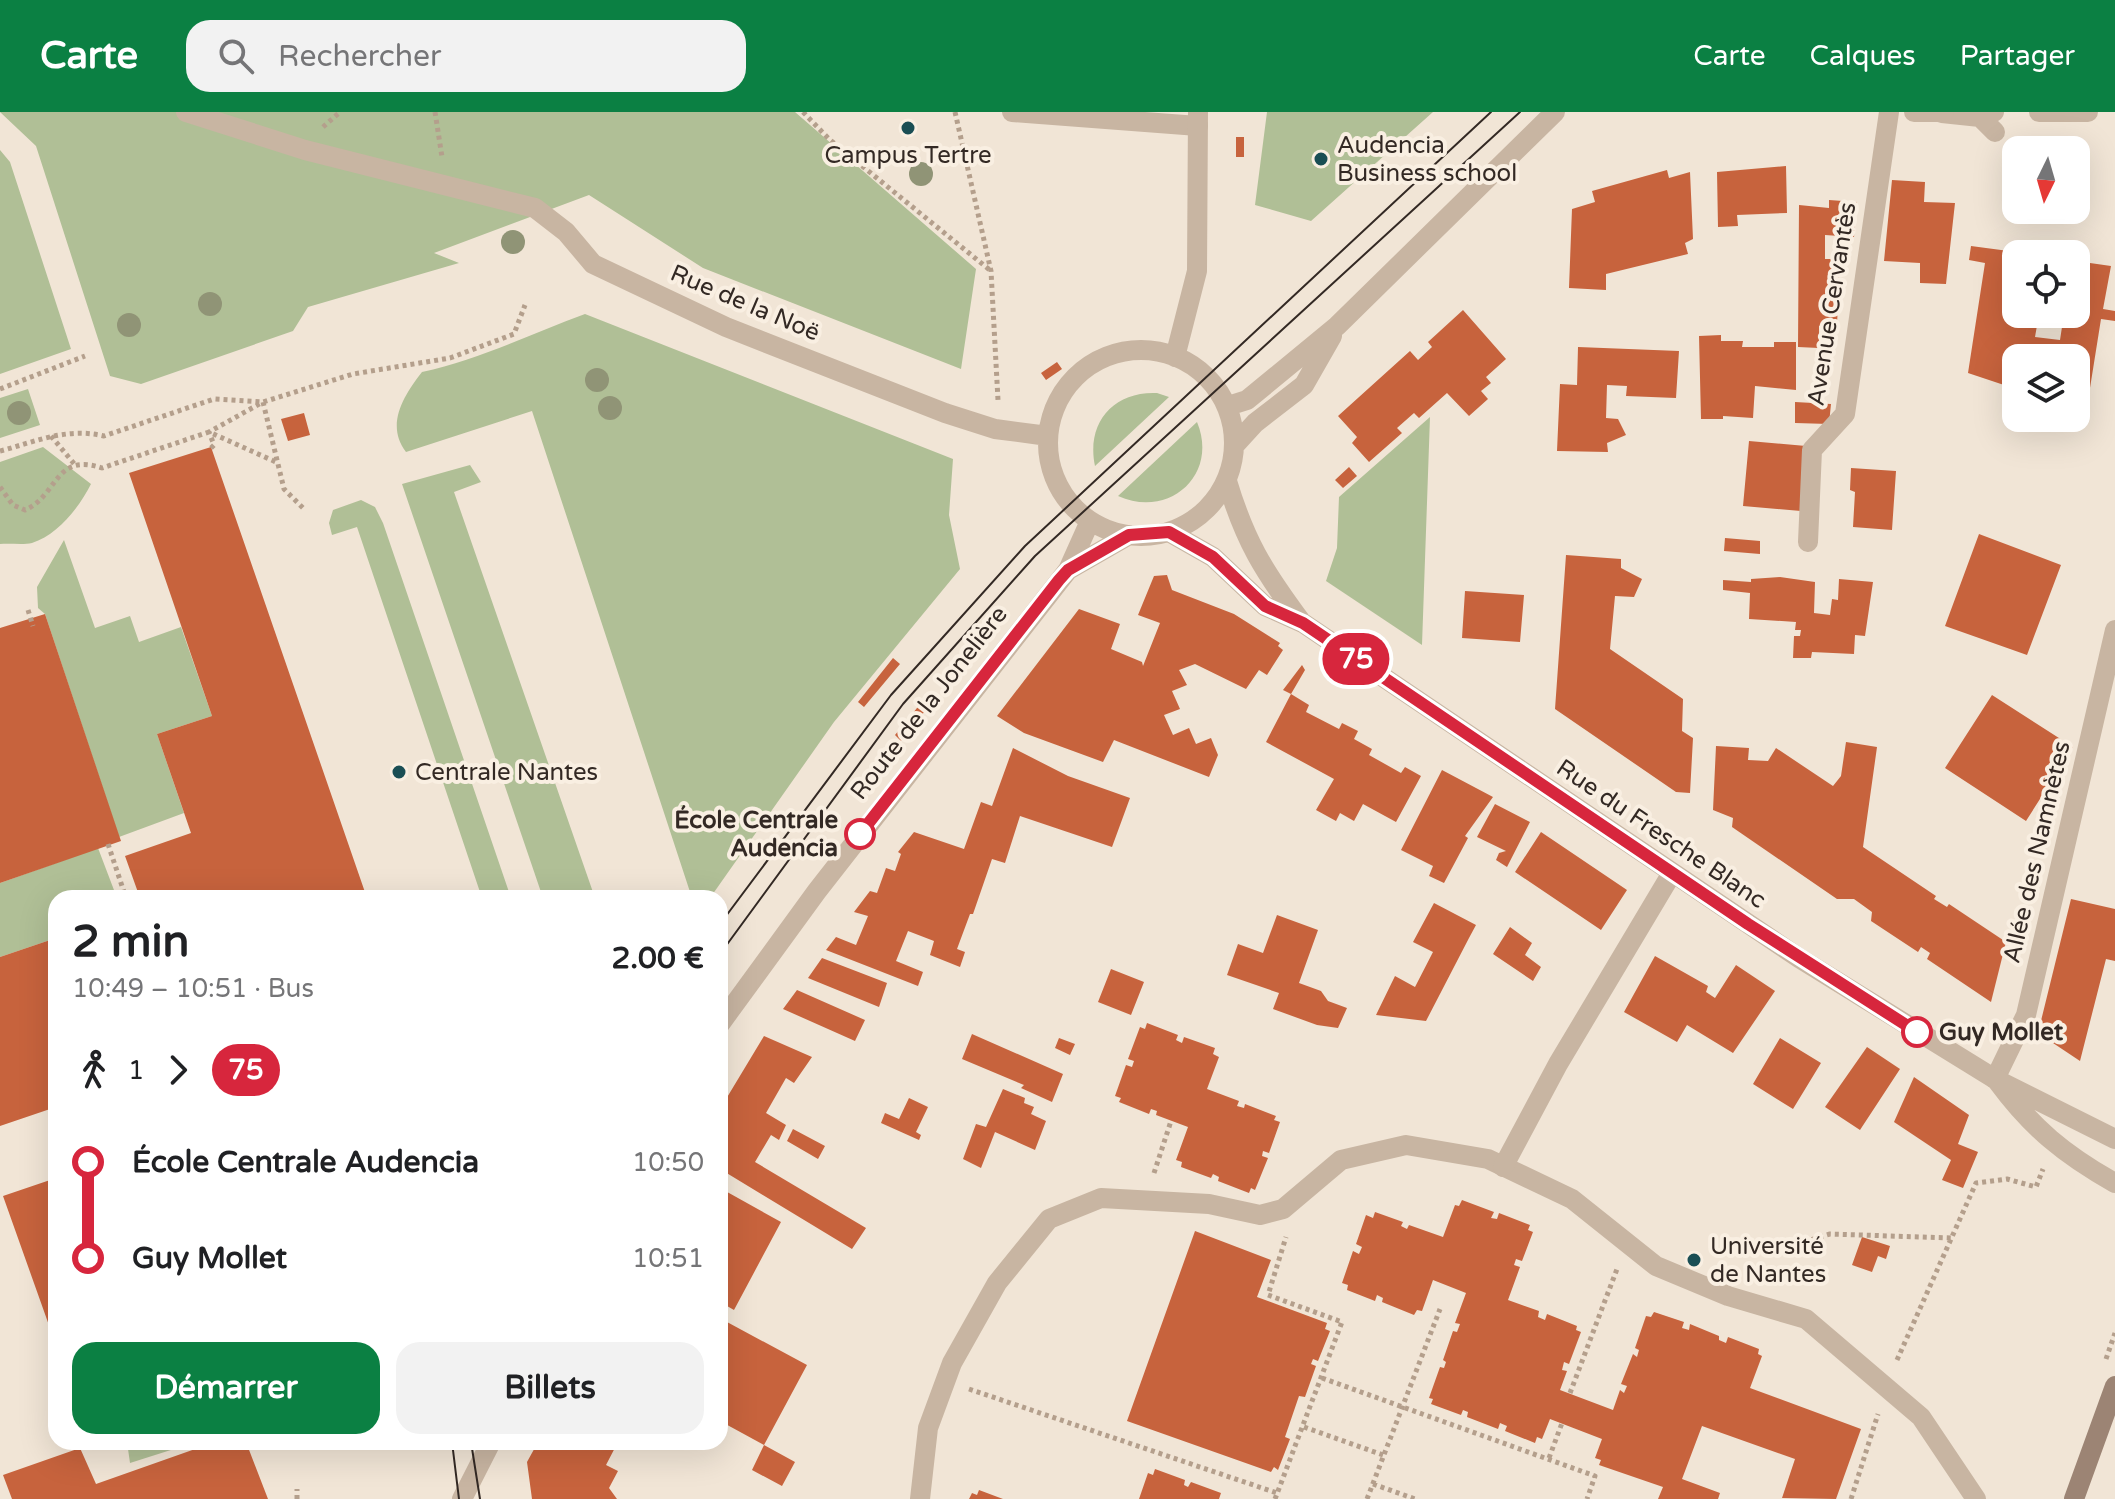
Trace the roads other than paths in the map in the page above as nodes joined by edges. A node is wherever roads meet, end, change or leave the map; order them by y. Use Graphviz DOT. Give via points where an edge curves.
graph roads {
  1 [pos="186,112"];
  2 [pos="1012,112"];
  3 [pos="1555,112"];
  4 [pos="1889,112"];
  5 [pos="1914,112"];
  6 [pos="2039,112"];
  7 [pos="1943,113"];
  8 [pos="2088,113"];
  9 [pos="1198,119"];
  10 [pos="1990,120"];
  11 [pos="1337,326"];
  12 [pos="1175,357"];
  13 [pos="1228,406"];
  14 [pos="1048,436"];
  15 [pos="1234,446"];
  16 [pos="1227,481"];
  17 [pos="1090,521"];
  18 [pos="1169,532"];
  19 [pos="1129,535"];
  20 [pos="1808,542"];
  21 [pos="1068,570"];
  22 [pos="1303,623"];
  23 [pos="2115,630"];
  24 [pos="1672,873"];
  25 [pos="728,1013"];
  26 [pos="1995,1079"];
  27 [pos="2115,1139"];
  28 [pos="1503,1167"];
  29 [pos="2115,1183"];
  30 [pos="2115,1386"];
  31 [pos="487,1450"];
  32 [pos="462,1499"];
  33 [pos="920,1499"];
  34 [pos="1976,1499"];
  35 [pos="2074,1499"];
  1 -- 14 [label="street, Rue de la Noë" via="305,150 535,208 566,232 593,264 726,327 995,429"];
  2 -- 9 [label="street"];
  3 -- 11 [label="street"];
  4 -- 20 [label="street, Avenue Cervantès" via="1845,414 1812,450"];
  5 -- 7 [label="street"];
  6 -- 8 [label="street"];
  7 -- 10 [label="street"];
  9 -- 12 [label="street" via="1197,271"];
  11 -- 13 [label="street" via="1247,400"];
  11 -- 15 [label="street" via="1304,385"];
  12 -- 13 [label="street" via="1208,379"];
  12 -- 14 [label="street" via="1123,352 1086,368 1059,398"];
  13 -- 15 [label="street"];
  14 -- 17 [label="street" via="1057,483"];
  15 -- 16 [label="street"];
  16 -- 18 [label="street" via="1197,518"];
  16 -- 22 [label="street, Rue du Fresche Blanc" via="1242,532 1258,563"];
  17 -- 19 [label="street"];
  17 -- 21 [label="street, Route de la Jonelière"];
  18 -- 19 [label="street"];
  18 -- 22 [label="street, Rue du Fresche Blanc" via="1213,557 1265,606"];
  19 -- 21 [label="street, Route de la Jonelière"];
  21 -- 25 [label="street, Route de la Jonelière"];
  22 -- 24 [label="street, Rue du Fresche Blanc"];
  23 -- 26 [label="street, Allée des Namnètes" via="2026,1015"];
  24 -- 26 [label="street, Rue du Fresche Blanc"];
  24 -- 28 [label="street"];
  26 -- 27 [label="street, Rue du Fresche Blanc"];
  26 -- 29 [label="street, Rue du Fresche Blanc" via="2027,1122"];
  28 -- 33 [label="street" via="1488,1159 1406,1145 1341,1160 1283,1209 1260,1215 1209,1204 1101,1198 1049,1219 997,1283 946,1380 928,1428"];
  28 -- 34 [label="street" via="1572,1199 1656,1266 1728,1296 1806,1319 1921,1417"];
  30 -- 35 [label="main road"];
  31 -- 32 [label="street"];
}
